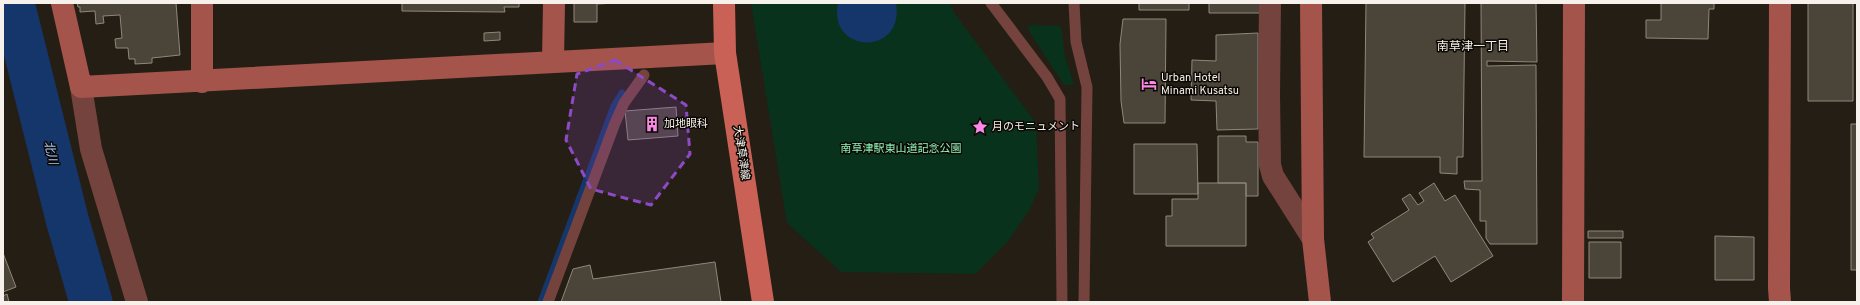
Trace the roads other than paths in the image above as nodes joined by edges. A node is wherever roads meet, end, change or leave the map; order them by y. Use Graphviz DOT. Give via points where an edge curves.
graph roads {
  1 [pos="62,3"];
  2 [pos="202,3"];
  3 [pos="554,3"];
  4 [pos="724,3"];
  5 [pos="992,3"];
  6 [pos="1074,3"];
  7 [pos="1270,3"];
  8 [pos="1311,3"];
  9 [pos="1574,3"];
  10 [pos="1780,3"];
  11 [pos="725,53"];
  12 [pos="553,61"];
  13 [pos="644,75"];
  14 [pos="202,82"];
  15 [pos="81,87"];
  16 [pos="1313,239"];
  17 [pos="137,302"];
  18 [pos="548,302"];
  19 [pos="763,302"];
  20 [pos="1062,302"];
  21 [pos="1084,302"];
  22 [pos="1320,302"];
  23 [pos="1573,302"];
  24 [pos="1780,302"];
  1 -- 15 [label="street"];
  2 -- 14 [label="street"];
  3 -- 12 [label="street"];
  4 -- 11 [label="main road, 大津草津線"];
  5 -- 20 [label="lane" via="1047,77 1060,99"];
  6 -- 21 [label="lane" via="1076,42 1087,87"];
  7 -- 16 [label="street" via="1270,165 1273,176"];
  8 -- 16 [label="street"];
  9 -- 23 [label="street"];
  10 -- 24 [label="street"];
  11 -- 12 [label="street"];
  11 -- 19 [label="main road, 大津草津線"];
  12 -- 14 [label="street"];
  13 -- 18 [label="lane" via="624,103 615,123"];
  14 -- 15 [label="street"];
  15 -- 17 [label="street" via="91,149"];
  16 -- 22 [label="street"];
}
